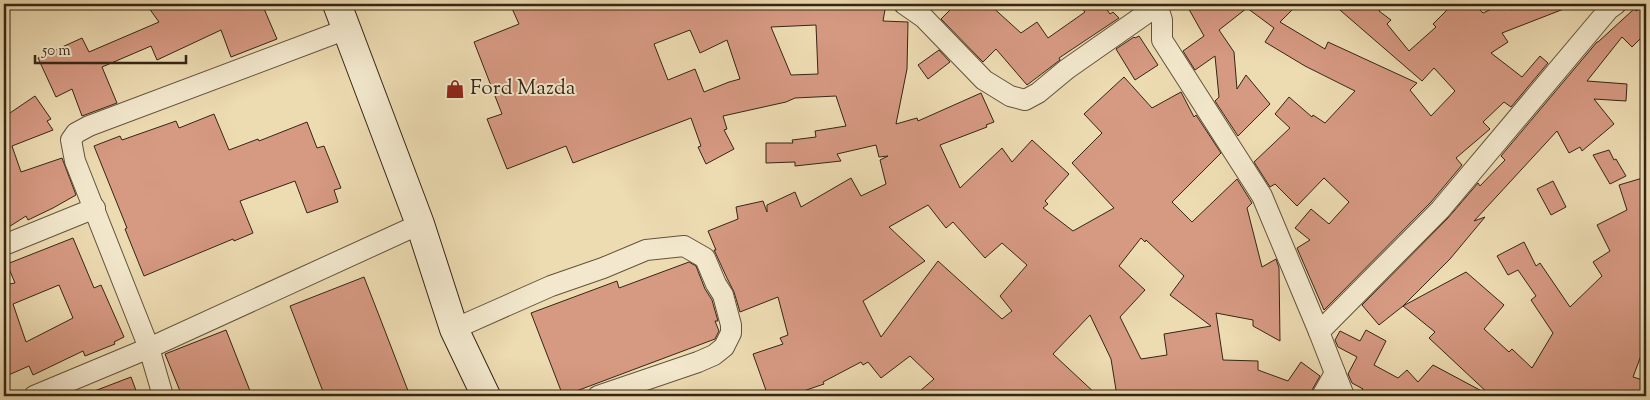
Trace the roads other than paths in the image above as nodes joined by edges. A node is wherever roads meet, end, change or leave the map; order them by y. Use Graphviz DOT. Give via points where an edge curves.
graph roads {
  1 [pos="337,4"];
  2 [pos="904,4"];
  3 [pos="1616,4"];
  4 [pos="1157,5"];
  5 [pos="347,29"];
  6 [pos="95,208"];
  7 [pos="420,224"];
  8 [pos="4,245"];
  9 [pos="454,329"];
  10 [pos="1319,332"];
  11 [pos="149,348"];
  12 [pos="1334,373"];
  13 [pos="34,396"];
  14 [pos="163,396"];
  15 [pos="486,396"];
  16 [pos="598,396"];
  17 [pos="1322,396"];
  18 [pos="1344,396"];
  1 -- 5 [label="street"];
  2 -- 4 [label="street" via="924,18 984,80 1010,96 1025,100 1038,94 1067,69"];
  3 -- 10 [label="street" via="1550,77 1440,210"];
  4 -- 10 [label="street" via="1162,20 1162,40 1262,196"];
  5 -- 6 [label="street" via="76,132 71,146"];
  5 -- 7 [label="street"];
  6 -- 8 [label="street"];
  6 -- 11 [label="street"];
  7 -- 9 [label="street"];
  7 -- 11 [label="street"];
  9 -- 15 [label="street"];
  9 -- 16 [label="street" via="551,286 646,250 684,246 704,258 723,295 731,325 724,347 698,362"];
  10 -- 12 [label="street"];
  11 -- 13 [label="street"];
  11 -- 14 [label="street"];
  12 -- 17 [label="street"];
  12 -- 18 [label="street"];
}
